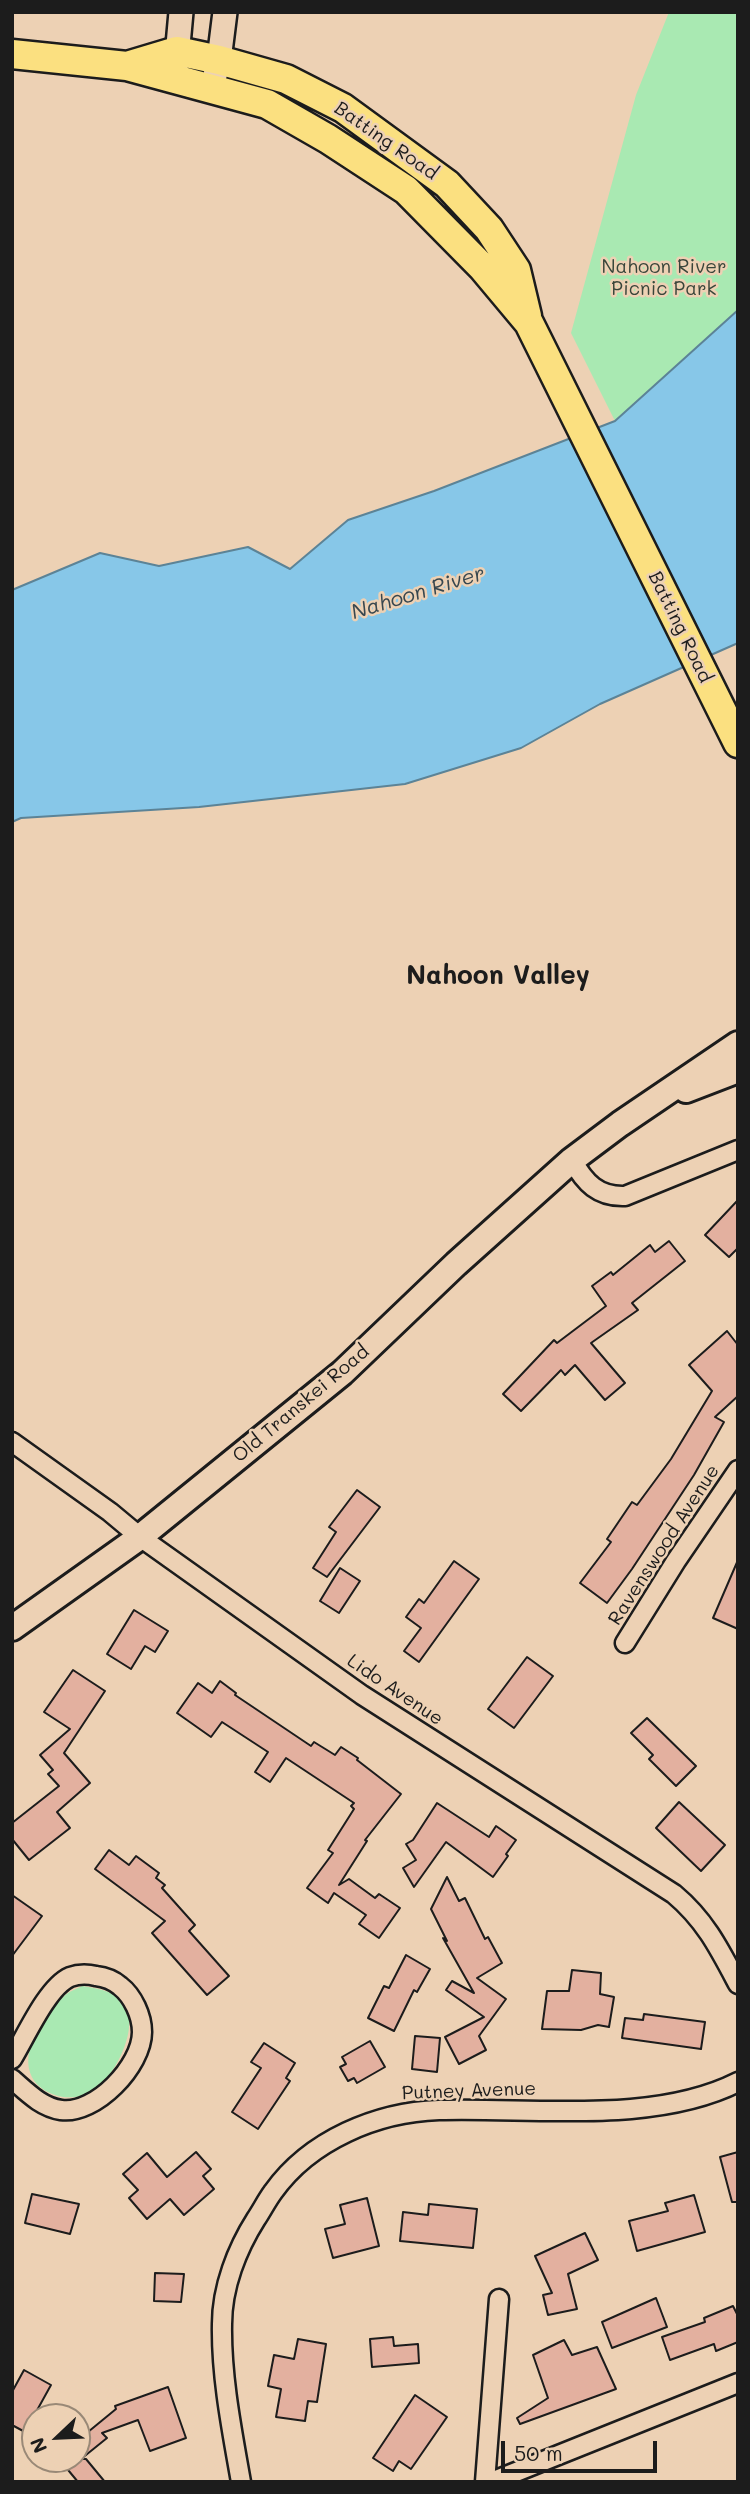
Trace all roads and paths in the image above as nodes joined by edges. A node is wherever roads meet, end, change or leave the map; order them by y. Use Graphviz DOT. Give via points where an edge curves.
graph roads {
  1 [pos="181,12"];
  2 [pos="225,12"];
  3 [pos="177,51"];
  4 [pos="12,54"];
  5 [pos="219,60"];
  6 [pos="127,66"];
  7 [pos="175,80"];
  8 [pos="212,87"];
  9 [pos="529,323"];
  10 [pos="738,743"];
  11 [pos="738,1044"];
  12 [pos="738,1070"];
  13 [pos="653,1102"];
  14 [pos="738,1150"];
  15 [pos="572,1160"];
  16 [pos="12,1442"];
  17 [pos="738,1470"];
  18 [pos="732,1492"];
  19 [pos="140,1537"];
  20 [pos="12,1628"];
  21 [pos="625,1643"];
  22 [pos="738,1984"];
  23 [pos="12,2059"];
  24 [pos="12,2079"];
  25 [pos="738,2082"];
  26 [pos="499,2299"];
  27 [pos="738,2383"];
  28 [pos="241,2482"];
  29 [pos="485,2482"];
  30 [pos="491,2482"];
  1 -- 3 [label="street"];
  2 -- 5 [label="street"];
  3 -- 5 [label="main road, Batting Road"];
  3 -- 6 [label="main road, Batting Road"];
  3 -- 7 [label="street"];
  4 -- 6 [label="main road, Batting Road"];
  5 -- 8 [label="street"];
  5 -- 9 [label="main road, Batting Road" via="285,79 343,108 447,184 502,246 516,270"];
  6 -- 7 [label="main road, Batting Road"];
  7 -- 8 [label="main road, Batting Road"];
  8 -- 9 [label="main road, Batting Road" via="267,104 406,190 484,268"];
  9 -- 10 [label="main road, Batting Road"];
  11 -- 13 [label="main road, Old Transkei Road"];
  12 -- 13 [label="main road, Old Transkei Road"];
  13 -- 15 [label="main road, Old Transkei Road"];
  14 -- 15 [label="street" via="625,1196 595,1190"];
  15 -- 19 [label="main road, Old Transkei Road" via="342,1373"];
  16 -- 19 [label="street, Lido Avenue"];
  17 -- 18 [label="street, Ravenswood Avenue"];
  18 -- 21 [label="street, Ravenswood Avenue" via="676,1561"];
  19 -- 20 [label="main road, Old Transkei Road"];
  19 -- 22 [label="street, Lido Avenue" via="362,1695 674,1894 708,1929"];
  23 -- 24 [label="street" via="54,1990 70,1977 110,1978 126,1990 137,2009 142,2033 137,2054 113,2087 96,2101 70,2111 48,2107"];
  25 -- 28 [label="street, Putney Avenue" via="698,2097 642,2107 436,2110 394,2115 361,2126 312,2153 274,2190 245,2236 223,2308 226,2377"];
  26 -- 29 [label="street"];
  27 -- 30 [label="street"];
}
